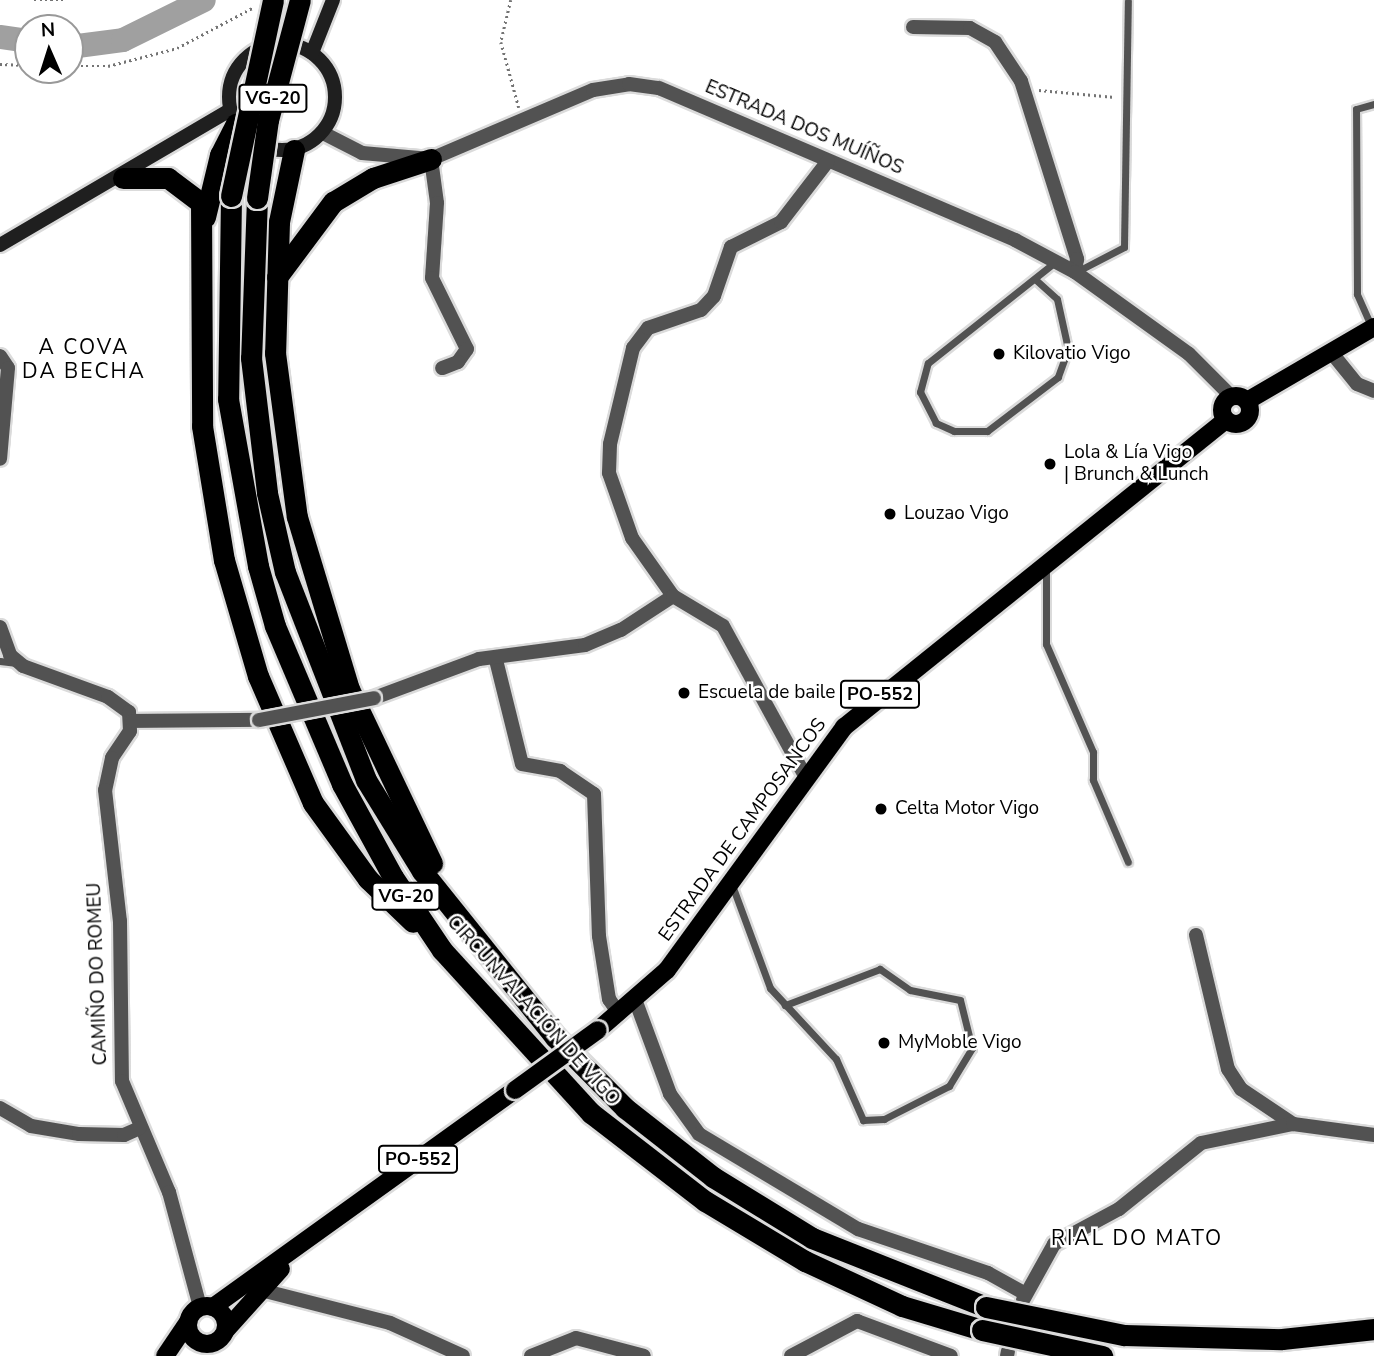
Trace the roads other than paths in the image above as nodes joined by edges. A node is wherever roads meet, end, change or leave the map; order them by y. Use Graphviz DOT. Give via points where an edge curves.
graph roads {
  1 [pos="273,0"];
  2 [pos="300,0"];
  3 [pos="334,0"];
  4 [pos="1128,1"];
  5 [pos="913,27"];
  6 [pos="312,53"];
  7 [pos="1374,104"];
  8 [pos="233,117"];
  9 [pos="323,133"];
  10 [pos="294,150"];
  11 [pos="430,159"];
  12 [pos="828,161"];
  13 [pos="123,178"];
  14 [pos="205,217"];
  15 [pos="0,245"];
  16 [pos="1055,262"];
  17 [pos="1075,272"];
  18 [pos="277,277"];
  19 [pos="1037,280"];
  20 [pos="1373,328"];
  21 [pos="1331,352"];
  22 [pos="0,356"];
  23 [pos="442,368"];
  24 [pos="1374,391"];
  25 [pos="1240,399"];
  26 [pos="0,459"];
  27 [pos="1046,564"];
  28 [pos="673,596"];
  29 [pos="0,627"];
  30 [pos="496,660"];
  31 [pos="0,661"];
  32 [pos="20,663"];
  33 [pos="132,721"];
  34 [pos="805,776"];
  35 [pos="1129,862"];
  36 [pos="732,884"];
  37 [pos="1196,935"];
  38 [pos="442,950"];
  39 [pos="499,975"];
  40 [pos="636,1002"];
  41 [pos="785,1004"];
  42 [pos="619,1014"];
  43 [pos="0,1108"];
  44 [pos="1293,1124"];
  45 [pos="140,1128"];
  46 [pos="1374,1135"];
  47 [pos="321,1230"];
  48 [pos="266,1292"];
  49 [pos="206,1307"];
  50 [pos="188,1322"];
  51 [pos="1374,1329"];
  52 [pos="226,1330"];
  53 [pos="213,1344"];
  54 [pos="459,1355"];
  55 [pos="165,1356"];
  56 [pos="186,1356"];
  57 [pos="531,1356"];
  58 [pos="644,1356"];
  59 [pos="791,1356"];
  60 [pos="951,1356"];
  61 [pos="1102,1356"];
  1 -- 38 [label="highway, CIRCUNVALACIÓN DE VIGO / VG-20, bridge" via="231,196 228,399 258,566 275,626 342,784"];
  2 -- 39 [label="highway, CIRCUNVALACIÓN DE VIGO / VG-20, bridge" via="268,120 257,198 251,358 267,494 285,572 366,780 422,871"];
  3 -- 6 [label="main road"];
  4 -- 17 [label="lane" via="1124,247"];
  5 -- 17 [label="street" via="970,28 995,42 1025,92 1077,259"];
  6 -- 8 [label="main road" via="279,44 247,57 233,76"];
  6 -- 9 [label="main road" via="328,69 335,91"];
  7 -- 20 [label="lane" via="1356,109 1357,294"];
  8 -- 10 [label="main road" via="261,146"];
  8 -- 13 [label="main road"];
  8 -- 14 [label="highway"];
  9 -- 10 [label="main road"];
  9 -- 11 [label="street, ESTRADA DOS MUÍÑOS" via="362,153"];
  10 -- 18 [label="highway" via="283,187"];
  11 -- 12 [label="street, ESTRADA DOS MUÍÑOS" via="593,90 644,84"];
  11 -- 18 [label="highway" via="373,178 333,202"];
  11 -- 23 [label="street" via="437,203 432,278 467,349 458,362"];
  12 -- 16 [label="street, ESTRADA DOS MUÍÑOS" via="938,204"];
  12 -- 28 [label="street" via="781,222 731,247 714,296 701,310 648,328 633,348 610,444 609,473 632,538"];
  13 -- 14 [label="highway" via="179,181 195,193"];
  13 -- 15 [label="main road"];
  14 -- 38 [label="highway" via="202,426 224,560 258,676 313,803 368,879"];
  16 -- 17 [label="street, ESTRADA DOS MUÍÑOS"];
  16 -- 19 [label="lane"];
  17 -- 25 [label="street, ESTRADA DOS MUÍÑOS" via="1189,355"];
  18 -- 39 [label="highway" via="285,449 317,593 392,788 434,867 494,954"];
  19 -- 19 [label="lane" via="928,363 920,392 936,423 954,432 987,431 1058,377 1068,349 1057,299"];
  20 -- 21 [label="main road"];
  21 -- 24 [label="street" via="1357,384"];
  21 -- 25 [label="main road"];
  22 -- 26 [label="street" via="8,368"];
  25 -- 27 [label="main road, ESTRADA DE CAMPOSANCOS / PO-552" via="1223,404 1226,420"];
  27 -- 34 [label="main road, ESTRADA DE CAMPOSANCOS / PO-552" via="887,688"];
  27 -- 35 [label="lane" via="1046,644 1093,752 1093,780"];
  28 -- 30 [label="street" via="621,630 585,645"];
  28 -- 34 [label="street" via="723,626"];
  29 -- 32 [label="street"];
  30 -- 33 [label="street, bridge" via="468,663 374,698 259,720"];
  30 -- 42 [label="street" via="523,764 560,771 594,794 601,947 609,999"];
  31 -- 32 [label="lane"];
  32 -- 33 [label="street" via="108,697"];
  33 -- 45 [label="street, CAMIÑO DO ROMEU" via="112,758 105,790 120,921 120,1065"];
  34 -- 36 [label="main road, ESTRADA DE CAMPOSANCOS / PO-552"];
  36 -- 40 [label="main road, ESTRADA DE CAMPOSANCOS / PO-552"];
  36 -- 41 [label="lane" via="770,988"];
  37 -- 44 [label="street" via="1227,1069 1241,1089"];
  38 -- 61 [label="highway, CIRCUNVALACIÓN DE VIGO / VG-20, bridge" via="591,1113 705,1201 879,1295 982,1330"];
  39 -- 51 [label="highway, CIRCUNVALACIÓN DE VIGO / VG-20, bridge" via="625,1108 713,1177 813,1238 986,1307 1124,1335 1282,1339"];
  40 -- 42 [label="main road, ESTRADA DE CAMPOSANCOS / PO-552"];
  40 -- 44 [label="street" via="670,1094 699,1134 858,1229 988,1273 1023,1296 1054,1244 1119,1209 1192,1148"];
  41 -- 41 [label="lane" via="836,1059 863,1120 884,1119 949,1086 972,1048 960,1000 910,990 880,969"];
  42 -- 47 [label="main road, ESTRADA DE CAMPOSANCOS / PO-552, bridge"];
  43 -- 45 [label="street" via="31,1126 79,1134 124,1135"];
  44 -- 46 [label="street"];
  45 -- 49 [label="street, CAMIÑO DO ROMEU" via="180,1225"];
  47 -- 48 [label="main road, ESTRADA DE CAMPOSANCOS / PO-552"];
  47 -- 49 [label="main road, ESTRADA DE CAMPOSANCOS / PO-552"];
  48 -- 52 [label="main road, ESTRADA DE CAMPOSANCOS / PO-552"];
  48 -- 54 [label="street" via="390,1323"];
  49 -- 50 [label="main road, ESTRADA DE CAMPOSANCOS / PO-552"];
  49 -- 52 [label="main road" via="222,1313"];
  50 -- 53 [label="main road" via="194,1340"];
  50 -- 55 [label="main road, ESTRADA DE CAMPOSANCOS / PO-552"];
  52 -- 53 [label="main road, ESTRADA DE CAMPOSANCOS / PO-552"];
  53 -- 56 [label="main road, ESTRADA DE CAMPOSANCOS / PO-552"];
  57 -- 58 [label="street" via="576,1338"];
  59 -- 60 [label="street" via="857,1321"];
}
